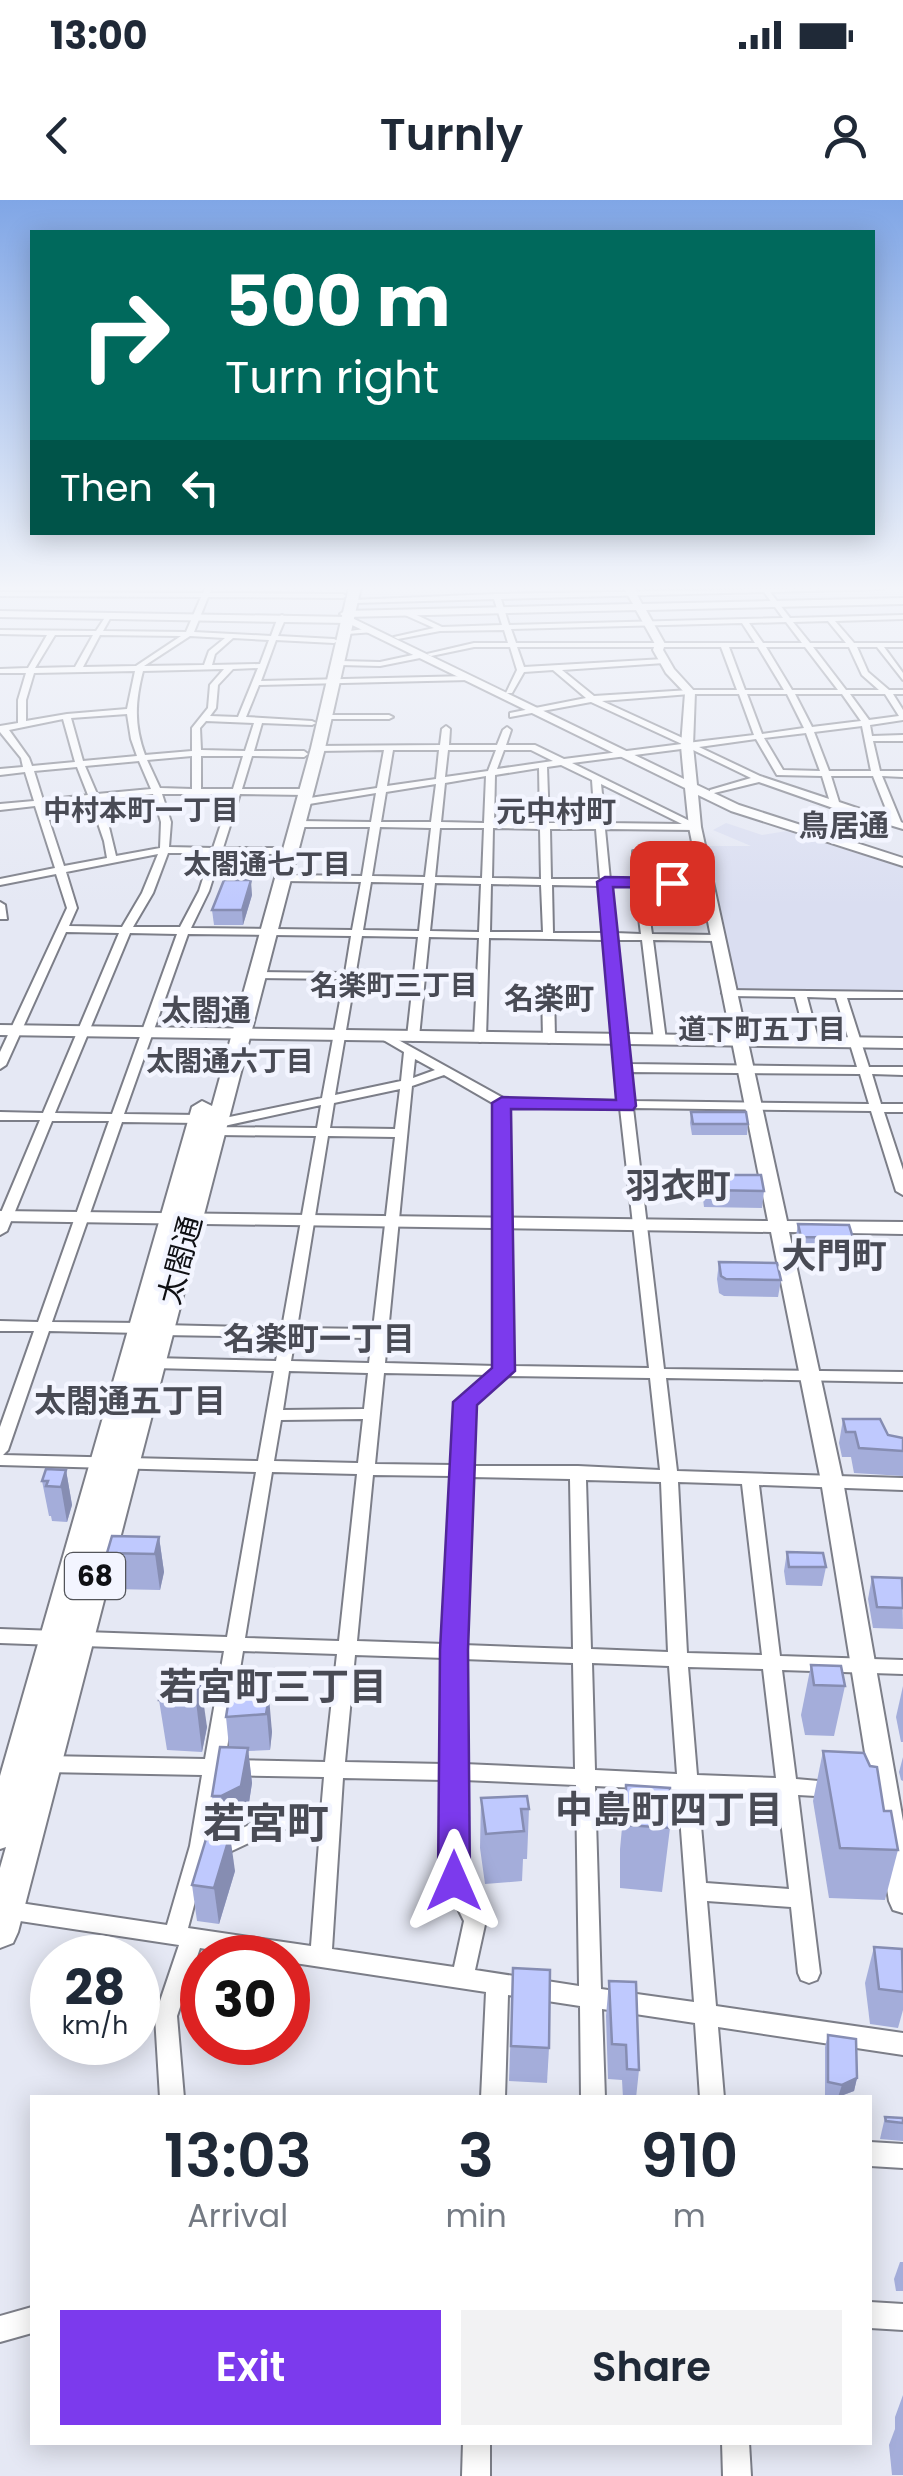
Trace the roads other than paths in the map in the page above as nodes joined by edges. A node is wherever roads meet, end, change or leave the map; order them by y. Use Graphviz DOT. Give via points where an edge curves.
graph roads {
  1 [pos="22,693"];
  2 [pos="134,693"];
  3 [pos="215,693"];
  4 [pos="253,693"];
  5 [pos="326,693"];
  6 [pos="502,693"];
  7 [pos="511,693"];
  8 [pos="584,693"];
  9 [pos="675,693"];
  10 [pos="690,693"];
  11 [pos="742,693"];
  12 [pos="794,693"];
  13 [pos="845,693"];
  14 [pos="888,693"];
  15 [pos="592,700"];
  16 [pos="131,711"];
  17 [pos="540,711"];
  18 [pos="513,715"];
  19 [pos="67,716"];
  20 [pos="903,716"];
  21 [pos="389,717"];
  22 [pos="205,718"];
  23 [pos="240,720"];
  24 [pos="318,720"];
  25 [pos="260,721"];
  26 [pos="866,721"];
  27 [pos="22,726"];
  28 [pos="2,728"];
  29 [pos="808,728"];
  30 [pos="446,729"];
  31 [pos="507,730"];
  32 [pos="758,735"];
  33 [pos="870,738"];
  34 [pos="903,738"];
  35 [pos="687,744"];
  36 [pos="443,747"];
  37 [pos="498,747"];
  38 [pos="388,748"];
  39 [pos="311,750"];
  40 [pos="625,752"];
  41 [pos="196,753"];
  42 [pos="249,753"];
  43 [pos="143,758"];
  44 [pos="560,761"];
  45 [pos="26,764"];
  46 [pos="82,764"];
  47 [pos="543,765"];
  48 [pos="0,769"];
  49 [pos="492,771"];
  50 [pos="780,773"];
  51 [pos="827,773"];
  52 [pos="876,774"];
  53 [pos="903,774"];
  54 [pos="440,779"];
  55 [pos="760,779"];
  56 [pos="596,780"];
  57 [pos="691,785"];
  58 [pos="382,788"];
  59 [pos="156,790"];
  60 [pos="197,791"];
  61 [pos="236,791"];
  62 [pos="713,792"];
  63 [pos="301,796"];
  64 [pos="94,797"];
  65 [pos="40,803"];
  66 [pos="836,806"];
  67 [pos="0,807"];
  68 [pos="298,824"];
  69 [pos="375,825"];
  70 [pos="435,826"];
  71 [pos="489,826"];
  72 [pos="900,826"];
  73 [pos="545,827"];
  74 [pos="694,827"];
  75 [pos="600,828"];
  76 [pos="162,850"];
  77 [pos="217,850"];
  78 [pos="276,851"];
  79 [pos="700,854"];
  80 [pos="903,859"];
  81 [pos="112,860"];
  82 [pos="60,870"];
  83 [pos="283,878"];
  84 [pos="366,879"];
  85 [pos="430,880"];
  86 [pos="487,880"];
  87 [pos="546,881"];
  88 [pos="0,882"];
  89 [pos="605,882"];
  90 [pos="639,882"];
  91 [pos="705,884"];
  92 [pos="64,928"];
  93 [pos="126,929"];
  94 [pos="184,930"];
  95 [pos="260,931"];
  96 [pos="357,932"];
  97 [pos="424,934"];
  98 [pos="485,934"];
  99 [pos="548,936"];
  100 [pos="610,936"];
  101 [pos="647,937"];
  102 [pos="717,938"];
  103 [pos="256,975"];
  104 [pos="349,976"];
  105 [pos="548,988"];
  106 [pos="728,993"];
  107 [pos="800,994"];
  108 [pos="840,994"];
  109 [pos="903,995"];
  110 [pos="8,1030"];
  111 [pos="82,1030"];
  112 [pos="147,1032"];
  113 [pos="231,1034"];
  114 [pos="339,1036"];
  115 [pos="480,1038"];
  116 [pos="549,1039"];
  117 [pos="620,1040"];
  118 [pos="660,1040"];
  119 [pos="738,1042"];
  120 [pos="813,1042"];
  121 [pos="854,1043"];
  122 [pos="903,1043"];
  123 [pos="412,1044"];
  124 [pos="0,1064"];
  125 [pos="622,1068"];
  126 [pos="742,1069"];
  127 [pos="444,1071"];
  128 [pos="863,1071"];
  129 [pos="903,1071"];
  130 [pos="406,1084"];
  131 [pos="329,1100"];
  132 [pos="502,1103"];
  133 [pos="626,1106"];
  134 [pos="750,1106"];
  135 [pos="876,1108"];
  136 [pos="903,1108"];
  137 [pos="0,1116"];
  138 [pos="46,1117"];
  139 [pos="116,1118"];
  140 [pos="209,1125"];
  141 [pos="324,1132"];
  142 [pos="401,1132"];
  143 [pos="903,1190"];
  144 [pos="82,1218"];
  145 [pos="181,1220"];
  146 [pos="2,1221"];
  147 [pos="308,1221"];
  148 [pos="391,1222"];
  149 [pos="504,1224"];
  150 [pos="641,1225"];
  151 [pos="778,1227"];
  152 [pos="903,1228"];
  153 [pos="0,1326"];
  154 [pos="44,1326"];
  155 [pos="152,1329"];
  156 [pos="288,1333"];
  157 [pos="379,1334"];
  158 [pos="153,1363"];
  159 [pos="282,1365"];
  160 [pos="376,1367"];
  161 [pos="504,1371"];
  162 [pos="657,1374"];
  163 [pos="810,1376"];
  164 [pos="903,1377"];
  165 [pos="371,1414"];
  166 [pos="273,1415"];
  167 [pos="0,1450"];
  168 [pos="0,1460"];
  169 [pos="114,1464"];
  170 [pos="263,1468"];
  171 [pos="366,1470"];
  172 [pos="578,1472"];
  173 [pos="462,1474"];
  174 [pos="668,1475"];
  175 [pos="750,1478"];
  176 [pos="832,1481"];
  177 [pos="903,1484"];
  178 [pos="0,1636"];
  179 [pos="65,1638"];
  180 [pos="236,1644"];
  181 [pos="346,1647"];
  182 [pos="454,1650"];
  183 [pos="584,1654"];
  184 [pos="678,1658"];
  185 [pos="769,1661"];
  186 [pos="863,1665"];
  187 [pos="903,1667"];
  188 [pos="45,1764"];
  189 [pos="212,1766"];
  190 [pos="334,1770"];
  191 [pos="454,1772"];
  192 [pos="588,1778"];
  193 [pos="689,1782"];
  194 [pos="784,1786"];
  195 [pos="894,1791"];
  196 [pos="330,1820"];
  197 [pos="0,1835"];
  198 [pos="198,1852"];
  199 [pos="697,1892"];
  200 [pos="799,1899"];
  201 [pos="903,1901"];
  202 [pos="2,1917"];
  203 [pos="184,1935"];
  204 [pos="180,1953"];
  205 [pos="310,1956"];
  206 [pos="321,1958"];
  207 [pos="809,1973"];
  208 [pos="462,1979"];
  209 [pos="497,1984"];
  210 [pos="590,1997"];
  211 [pos="706,2014"];
  212 [pos="903,2044"];
  213 [pos="172,2095"];
  214 [pos="492,2095"];
  215 [pos="593,2095"];
  216 [pos="712,2095"];
  217 [pos="872,2154"];
  218 [pos="903,2156"];
  219 [pos="872,2315"];
  220 [pos="903,2317"];
  221 [pos="30,2321"];
  222 [pos="0,2329"];
  223 [pos="478,2445"];
  224 [pos="735,2445"];
  225 [pos="476,2476"];
  226 [pos="737,2476"];
  1 -- 27 [label="street"];
  2 -- 16 [label="street"];
  3 -- 22 [label="street"];
  4 -- 23 [label="street"];
  5 -- 24 [label="main road, 太閤通 / 68"];
  6 -- 17 [label="street"];
  7 -- 17 [label="street"];
  8 -- 15 [label="street"];
  9 -- 15 [label="street"];
  10 -- 35 [label="street"];
  11 -- 32 [label="street"];
  12 -- 29 [label="street"];
  13 -- 26 [label="street"];
  14 -- 20 [label="street"];
  15 -- 17 [label="street"];
  15 -- 35 [label="street"];
  16 -- 19 [label="street"];
  16 -- 43 [label="street"];
  17 -- 18 [label="street"];
  17 -- 40 [label="street"];
  19 -- 27 [label="street"];
  19 -- 46 [label="street"];
  20 -- 26 [label="street"];
  21 -- 24 [label="street"];
  22 -- 23 [label="street"];
  22 -- 41 [label="street" via="196,728"];
  23 -- 25 [label="street"];
  24 -- 25 [label="street"];
  24 -- 39 [label="main road, 太閤通 / 68"];
  25 -- 42 [label="street"];
  26 -- 29 [label="street"];
  26 -- 33 [label="street"];
  27 -- 28 [label="street"];
  28 -- 45 [label="street"];
  29 -- 32 [label="street"];
  29 -- 51 [label="street"];
  30 -- 36 [label="street"];
  31 -- 37 [label="street"];
  32 -- 35 [label="street"];
  32 -- 50 [label="street"];
  33 -- 34 [label="street"];
  33 -- 52 [label="street"];
  35 -- 40 [label="street"];
  35 -- 55 [label="street"];
  35 -- 57 [label="street"];
  36 -- 37 [label="street"];
  36 -- 38 [label="street"];
  36 -- 54 [label="street"];
  37 -- 44 [label="street" via="532,747"];
  37 -- 49 [label="street"];
  38 -- 39 [label="street"];
  38 -- 58 [label="street"];
  39 -- 42 [label="street"];
  39 -- 63 [label="main road, 太閤通 / 68"];
  40 -- 44 [label="street"];
  40 -- 57 [label="street"];
  41 -- 42 [label="street"];
  41 -- 43 [label="street"];
  41 -- 60 [label="street"];
  42 -- 61 [label="street"];
  43 -- 46 [label="street"];
  43 -- 59 [label="street"];
  44 -- 47 [label="street"];
  44 -- 49 [label="street"];
  44 -- 56 [label="street"];
  45 -- 46 [label="street"];
  45 -- 48 [label="street"];
  45 -- 65 [label="street"];
  46 -- 64 [label="street"];
  47 -- 49 [label="street"];
  47 -- 73 [label="street"];
  49 -- 54 [label="street"];
  49 -- 71 [label="street"];
  50 -- 51 [label="street"];
  50 -- 55 [label="street"];
  51 -- 52 [label="street"];
  51 -- 66 [label="street"];
  52 -- 53 [label="street"];
  52 -- 72 [label="street"];
  54 -- 58 [label="street"];
  54 -- 70 [label="street"];
  55 -- 62 [label="street"];
  55 -- 66 [label="street"];
  56 -- 74 [label="street"];
  56 -- 75 [label="street"];
  57 -- 62 [label="street"];
  57 -- 74 [label="street"];
  57 -- 80 [label="street" via="750,814"];
  58 -- 63 [label="street"];
  58 -- 69 [label="street"];
  59 -- 60 [label="street"];
  59 -- 64 [label="street"];
  59 -- 76 [label="street" via="166,826"];
  60 -- 61 [label="street"];
  61 -- 63 [label="street"];
  61 -- 77 [label="street"];
  62 -- 80 [label="street"];
  63 -- 68 [label="main road, 太閤通 / 68"];
  63 -- 78 [label="main road, 太閤通 / 68"];
  64 -- 65 [label="street"];
  64 -- 81 [label="street"];
  65 -- 67 [label="street"];
  65 -- 82 [label="street"];
  66 -- 72 [label="street"];
  68 -- 69 [label="street"];
  68 -- 83 [label="main road, 太閤通 / 68"];
  69 -- 70 [label="street"];
  69 -- 84 [label="street"];
  70 -- 71 [label="street"];
  70 -- 85 [label="street"];
  71 -- 73 [label="street"];
  71 -- 86 [label="street"];
  73 -- 75 [label="street"];
  73 -- 87 [label="street"];
  74 -- 75 [label="street"];
  74 -- 79 [label="street"];
  75 -- 89 [label="street"];
  76 -- 77 [label="street"];
  76 -- 81 [label="street"];
  76 -- 93 [label="street" via="147,898"];
  77 -- 78 [label="street"];
  77 -- 94 [label="street"];
  78 -- 95 [label="main road, 太閤通 / 68"];
  79 -- 90 [label="street" via="636,853"];
  79 -- 91 [label="street"];
  81 -- 82 [label="street"];
  82 -- 88 [label="street"];
  82 -- 92 [label="street" via="72,908"];
  83 -- 84 [label="street"];
  83 -- 95 [label="main road, 太閤通 / 68"];
  84 -- 85 [label="street"];
  84 -- 96 [label="street"];
  85 -- 86 [label="street"];
  85 -- 97 [label="street"];
  86 -- 87 [label="street"];
  86 -- 98 [label="street"];
  87 -- 89 [label="street"];
  87 -- 99 [label="street"];
  89 -- 90 [label="street"];
  89 -- 100 [label="street"];
  90 -- 91 [label="street"];
  90 -- 101 [label="street"];
  91 -- 102 [label="street"];
  92 -- 93 [label="street"];
  92 -- 110 [label="street"];
  93 -- 94 [label="street"];
  93 -- 111 [label="street"];
  94 -- 95 [label="street"];
  94 -- 112 [label="street"];
  95 -- 96 [label="street"];
  95 -- 103 [label="main road, 太閤通 / 68"];
  95 -- 113 [label="main road, 太閤通 / 68"];
  96 -- 97 [label="street"];
  96 -- 104 [label="street"];
  97 -- 98 [label="street"];
  97 -- 123 [label="street"];
  98 -- 99 [label="street"];
  98 -- 115 [label="street"];
  99 -- 100 [label="street"];
  100 -- 101 [label="street"];
  100 -- 117 [label="street"];
  101 -- 102 [label="street"];
  101 -- 118 [label="street"];
  102 -- 106 [label="street"];
  103 -- 104 [label="street"];
  103 -- 113 [label="main road, 太閤通 / 68"];
  104 -- 114 [label="street"];
  105 -- 116 [label="street"];
  106 -- 107 [label="street"];
  106 -- 119 [label="street"];
  107 -- 108 [label="street"];
  107 -- 120 [label="street"];
  108 -- 109 [label="street"];
  108 -- 121 [label="street"];
  110 -- 111 [label="main road"];
  110 -- 124 [label="street"];
  111 -- 112 [label="main road"];
  111 -- 138 [label="street"];
  112 -- 113 [label="main road"];
  112 -- 139 [label="street"];
  113 -- 114 [label="main road"];
  113 -- 140 [label="main road, 太閤通 / 68"];
  114 -- 123 [label="main road"];
  114 -- 131 [label="street"];
  115 -- 116 [label="main road"];
  115 -- 123 [label="main road"];
  116 -- 117 [label="main road"];
  117 -- 118 [label="main road"];
  117 -- 125 [label="street"];
  118 -- 119 [label="main road"];
  119 -- 120 [label="main road"];
  119 -- 126 [label="street"];
  120 -- 121 [label="main road"];
  121 -- 122 [label="main road"];
  121 -- 128 [label="street"];
  123 -- 127 [label="street"];
  123 -- 130 [label="street"];
  125 -- 126 [label="street"];
  125 -- 133 [label="street"];
  126 -- 128 [label="street"];
  126 -- 134 [label="street"];
  127 -- 130 [label="street"];
  127 -- 132 [label="street"];
  128 -- 129 [label="street"];
  128 -- 135 [label="street"];
  130 -- 131 [label="street"];
  130 -- 142 [label="street"];
  131 -- 140 [label="street"];
  131 -- 141 [label="street"];
  132 -- 133 [label="street"];
  132 -- 149 [label="street"];
  133 -- 134 [label="street"];
  133 -- 150 [label="street"];
  134 -- 135 [label="street"];
  134 -- 151 [label="street"];
  135 -- 136 [label="street"];
  135 -- 143 [label="street"];
  137 -- 138 [label="street"];
  138 -- 139 [label="street"];
  138 -- 146 [label="street"];
  139 -- 140 [label="street"];
  139 -- 144 [label="street"];
  140 -- 141 [label="street"];
  140 -- 145 [label="main road, 太閤通 / 68"];
  141 -- 142 [label="street"];
  141 -- 147 [label="street"];
  142 -- 148 [label="street"];
  144 -- 145 [label="street"];
  144 -- 146 [label="street"];
  144 -- 154 [label="street"];
  145 -- 147 [label="street"];
  145 -- 155 [label="main road, 太閤通 / 68"];
  147 -- 148 [label="street"];
  147 -- 156 [label="street"];
  148 -- 149 [label="street"];
  148 -- 157 [label="street"];
  149 -- 150 [label="street"];
  149 -- 161 [label="street"];
  150 -- 151 [label="street"];
  150 -- 162 [label="street"];
  151 -- 152 [label="street"];
  151 -- 163 [label="street"];
  153 -- 154 [label="street"];
  154 -- 155 [label="street"];
  154 -- 167 [label="street"];
  155 -- 156 [label="street"];
  155 -- 158 [label="main road, 太閤通 / 68"];
  155 -- 169 [label="main road, 太閤通 / 68"];
  156 -- 157 [label="street"];
  156 -- 159 [label="street"];
  157 -- 160 [label="street"];
  158 -- 159 [label="street"];
  158 -- 169 [label="main road, 太閤通 / 68"];
  159 -- 160 [label="street"];
  159 -- 166 [label="street"];
  160 -- 161 [label="street"];
  160 -- 165 [label="street"];
  161 -- 162 [label="street"];
  161 -- 173 [label="street" via="465,1402"];
  162 -- 163 [label="street"];
  162 -- 174 [label="street"];
  163 -- 164 [label="street"];
  163 -- 176 [label="street"];
  165 -- 166 [label="street"];
  165 -- 171 [label="street"];
  166 -- 170 [label="street"];
  168 -- 169 [label="street"];
  169 -- 170 [label="street"];
  169 -- 179 [label="main road, 太閤通 / 68"];
  170 -- 171 [label="street"];
  170 -- 180 [label="street"];
  171 -- 173 [label="street"];
  171 -- 181 [label="street"];
  172 -- 173 [label="street"];
  172 -- 174 [label="street"];
  172 -- 183 [label="street"];
  173 -- 182 [label="street"];
  174 -- 175 [label="street"];
  174 -- 184 [label="street"];
  175 -- 176 [label="street"];
  175 -- 185 [label="street"];
  176 -- 177 [label="street"];
  176 -- 186 [label="street"];
  178 -- 179 [label="street"];
  179 -- 180 [label="street"];
  179 -- 188 [label="main road, 太閤通 / 68"];
  179 -- 197 [label="main road, 太閤通 / 68"];
  180 -- 181 [label="street"];
  180 -- 189 [label="street"];
  181 -- 182 [label="street"];
  181 -- 190 [label="street"];
  182 -- 183 [label="street"];
  182 -- 191 [label="street"];
  183 -- 184 [label="street"];
  183 -- 192 [label="street"];
  184 -- 185 [label="street"];
  184 -- 193 [label="street"];
  185 -- 186 [label="street"];
  185 -- 194 [label="street"];
  186 -- 187 [label="street"];
  186 -- 195 [label="street"];
  188 -- 189 [label="street"];
  188 -- 202 [label="main road, 太閤通 / 68"];
  189 -- 190 [label="street"];
  189 -- 198 [label="street"];
  190 -- 191 [label="street"];
  190 -- 196 [label="street"];
  191 -- 192 [label="street"];
  191 -- 208 [label="street" via="454,1881 475,1920"];
  192 -- 193 [label="street"];
  192 -- 210 [label="street"];
  193 -- 194 [label="street"];
  193 -- 199 [label="street"];
  194 -- 195 [label="street"];
  194 -- 200 [label="street"];
  195 -- 201 [label="street"];
  196 -- 198 [label="street" via="276,1821 203,1856"];
  196 -- 206 [label="street"];
  198 -- 203 [label="street"];
  199 -- 200 [label="street"];
  199 -- 211 [label="street"];
  200 -- 207 [label="street"];
  202 -- 203 [label="street"];
  204 -- 213 [label="street" via="166,2016"];
  205 -- 206 [label="street"];
  206 -- 208 [label="street"];
  208 -- 209 [label="street"];
  209 -- 210 [label="street"];
  209 -- 214 [label="street"];
  210 -- 211 [label="street"];
  210 -- 215 [label="street"];
  211 -- 212 [label="street"];
  211 -- 216 [label="street"];
  217 -- 218 [label="street"];
  219 -- 220 [label="street"];
  221 -- 222 [label="street"];
  223 -- 225 [label="street"];
  224 -- 226 [label="street"];
}
